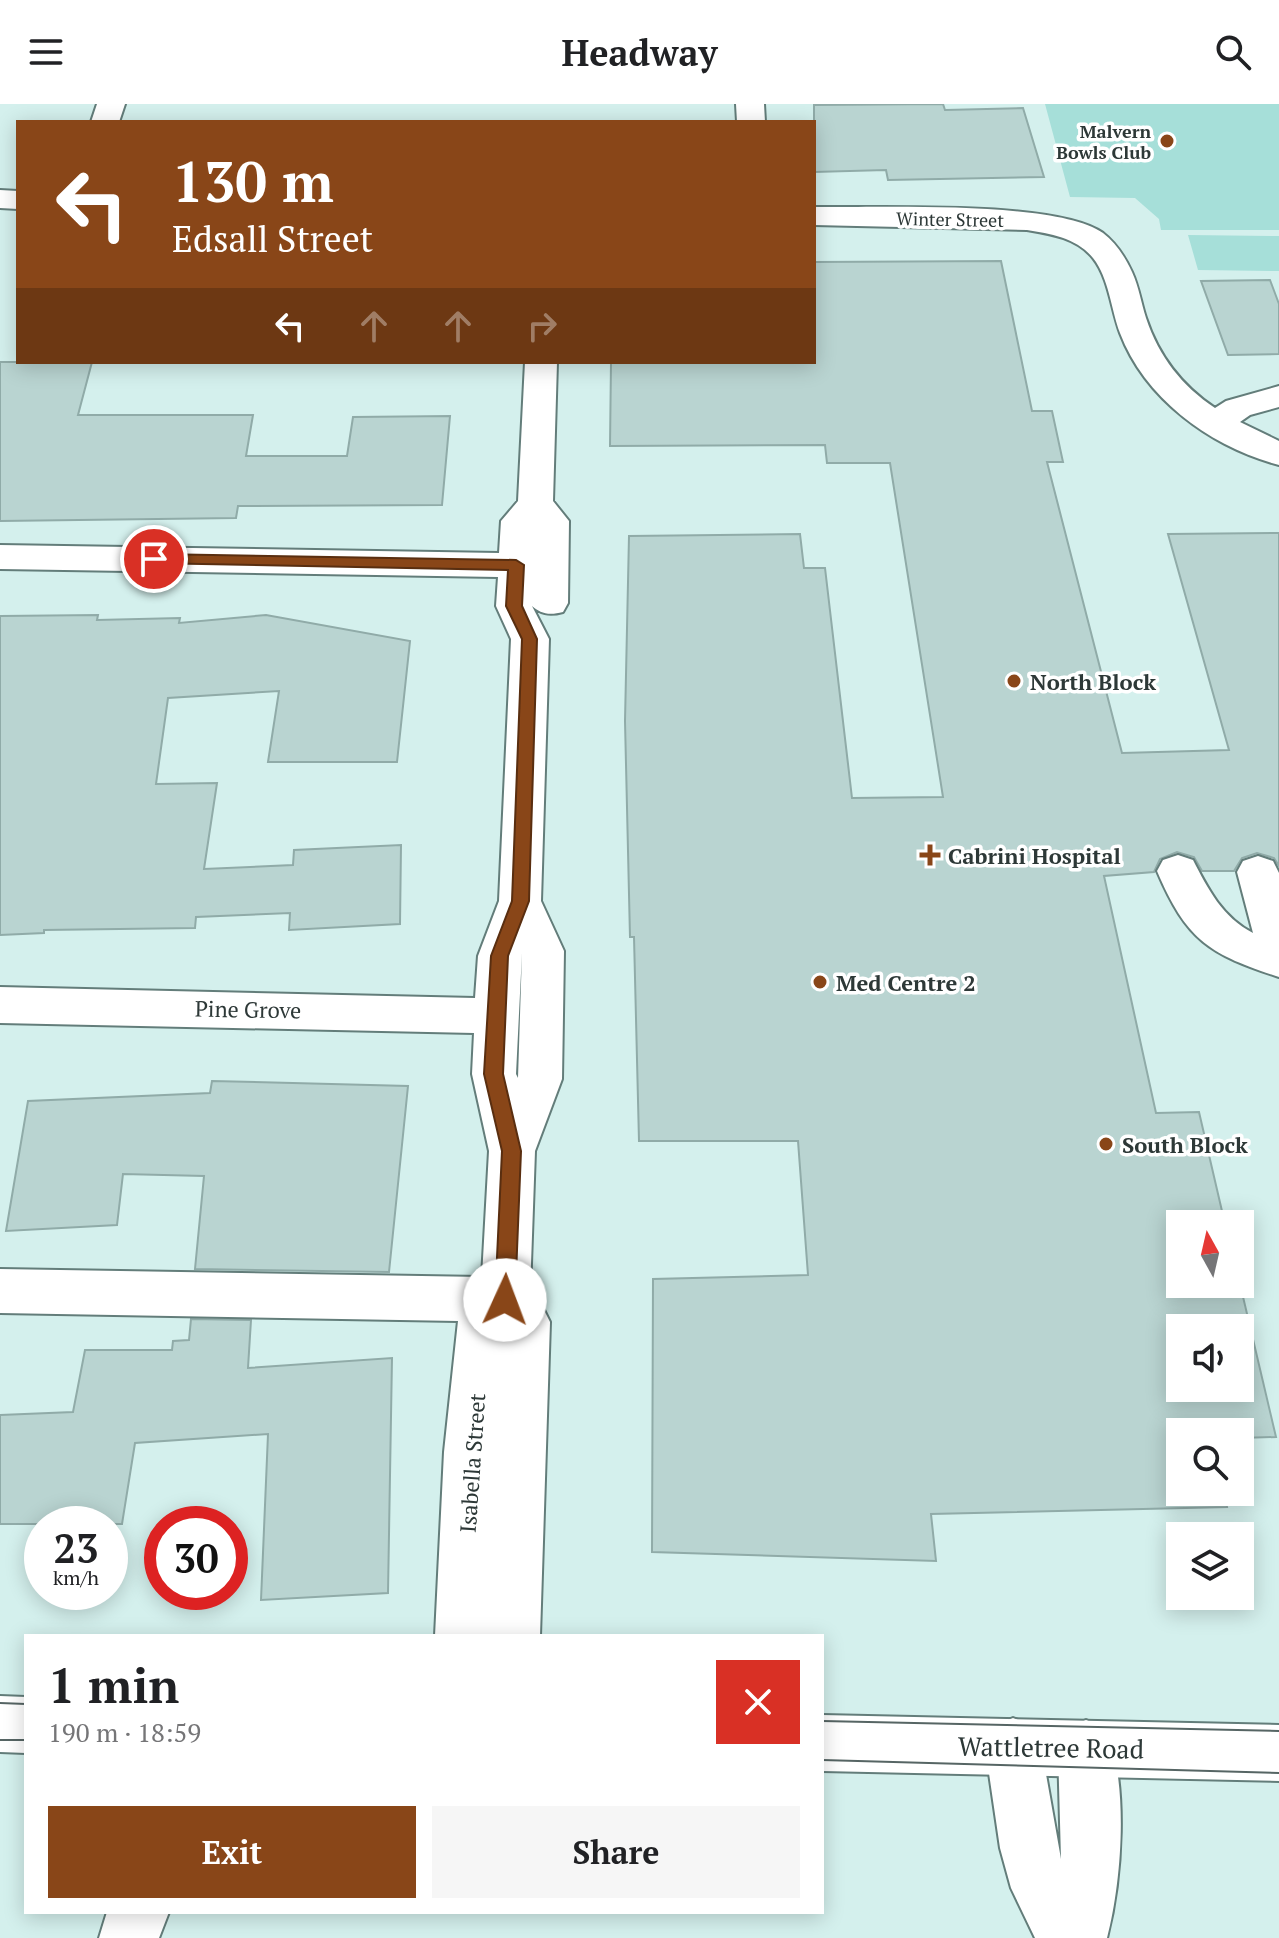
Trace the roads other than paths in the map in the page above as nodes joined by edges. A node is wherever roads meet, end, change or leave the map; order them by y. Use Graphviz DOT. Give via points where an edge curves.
graph roads {
  1 [pos="816,216"];
  2 [pos="541,364"];
  3 [pos="1279,396"];
  4 [pos="1216,423"];
  5 [pos="1276,449"];
  6 [pos="535,504"];
  7 [pos="0,557"];
  8 [pos="516,565"];
  9 [pos="550,586"];
  10 [pos="530,639"];
  11 [pos="1178,871"];
  12 [pos="1258,872"];
  13 [pos="520,901"];
  14 [pos="1277,958"];
  15 [pos="0,1005"];
  16 [pos="496,1016"];
  17 [pos="512,1151"];
  18 [pos="0,1291"];
  19 [pos="505,1300"];
  20 [pos="462,1634"];
  21 [pos="513,1634"];
  22 [pos="0,1724"];
  23 [pos="24,1725"];
  24 [pos="824,1743"];
  25 [pos="1013,1746"];
  26 [pos="1086,1748"];
  27 [pos="1279,1753"];
  28 [pos="1070,1938"];
  29 [pos="1077,1938"];
  1 -- 4 [label="street, Winter Street" via="1027,221 1085,233 1109,254 1146,357 1179,396"];
  2 -- 6 [label="street"];
  3 -- 4 [label="street" via="1238,408"];
  4 -- 5 [label="street"];
  6 -- 8 [label="street" via="519,521"];
  6 -- 9 [label="street" via="551,521"];
  7 -- 8 [label="street"];
  8 -- 9 [label="street" via="529,567"];
  8 -- 10 [label="street" via="514,606"];
  9 -- 10 [label="street" via="550,608"];
  10 -- 13 [label="street"];
  11 -- 14 [label="street" via="1188,897 1204,917 1242,947"];
  12 -- 14 [label="street"];
  13 -- 16 [label="street" via="499,956"];
  13 -- 17 [label="street" via="543,951 540,1079"];
  15 -- 16 [label="street, Pine Grove"];
  16 -- 17 [label="street" via="494,1074"];
  17 -- 19 [label="street"];
  18 -- 19 [label="street"];
  19 -- 20 [label="street, Isabella Street" via="483,1321 470,1452"];
  19 -- 21 [label="street, Isabella Street" via="525,1322"];
  22 -- 23 [label="street"];
  24 -- 25 [label="street, Wattletree Road"];
  25 -- 26 [label="street, Wattletree Road"];
  25 -- 28 [label="street" via="1023,1822 1049,1905"];
  26 -- 27 [label="street, Wattletree Road"];
  26 -- 29 [label="street" via="1091,1851 1087,1906"];
}
